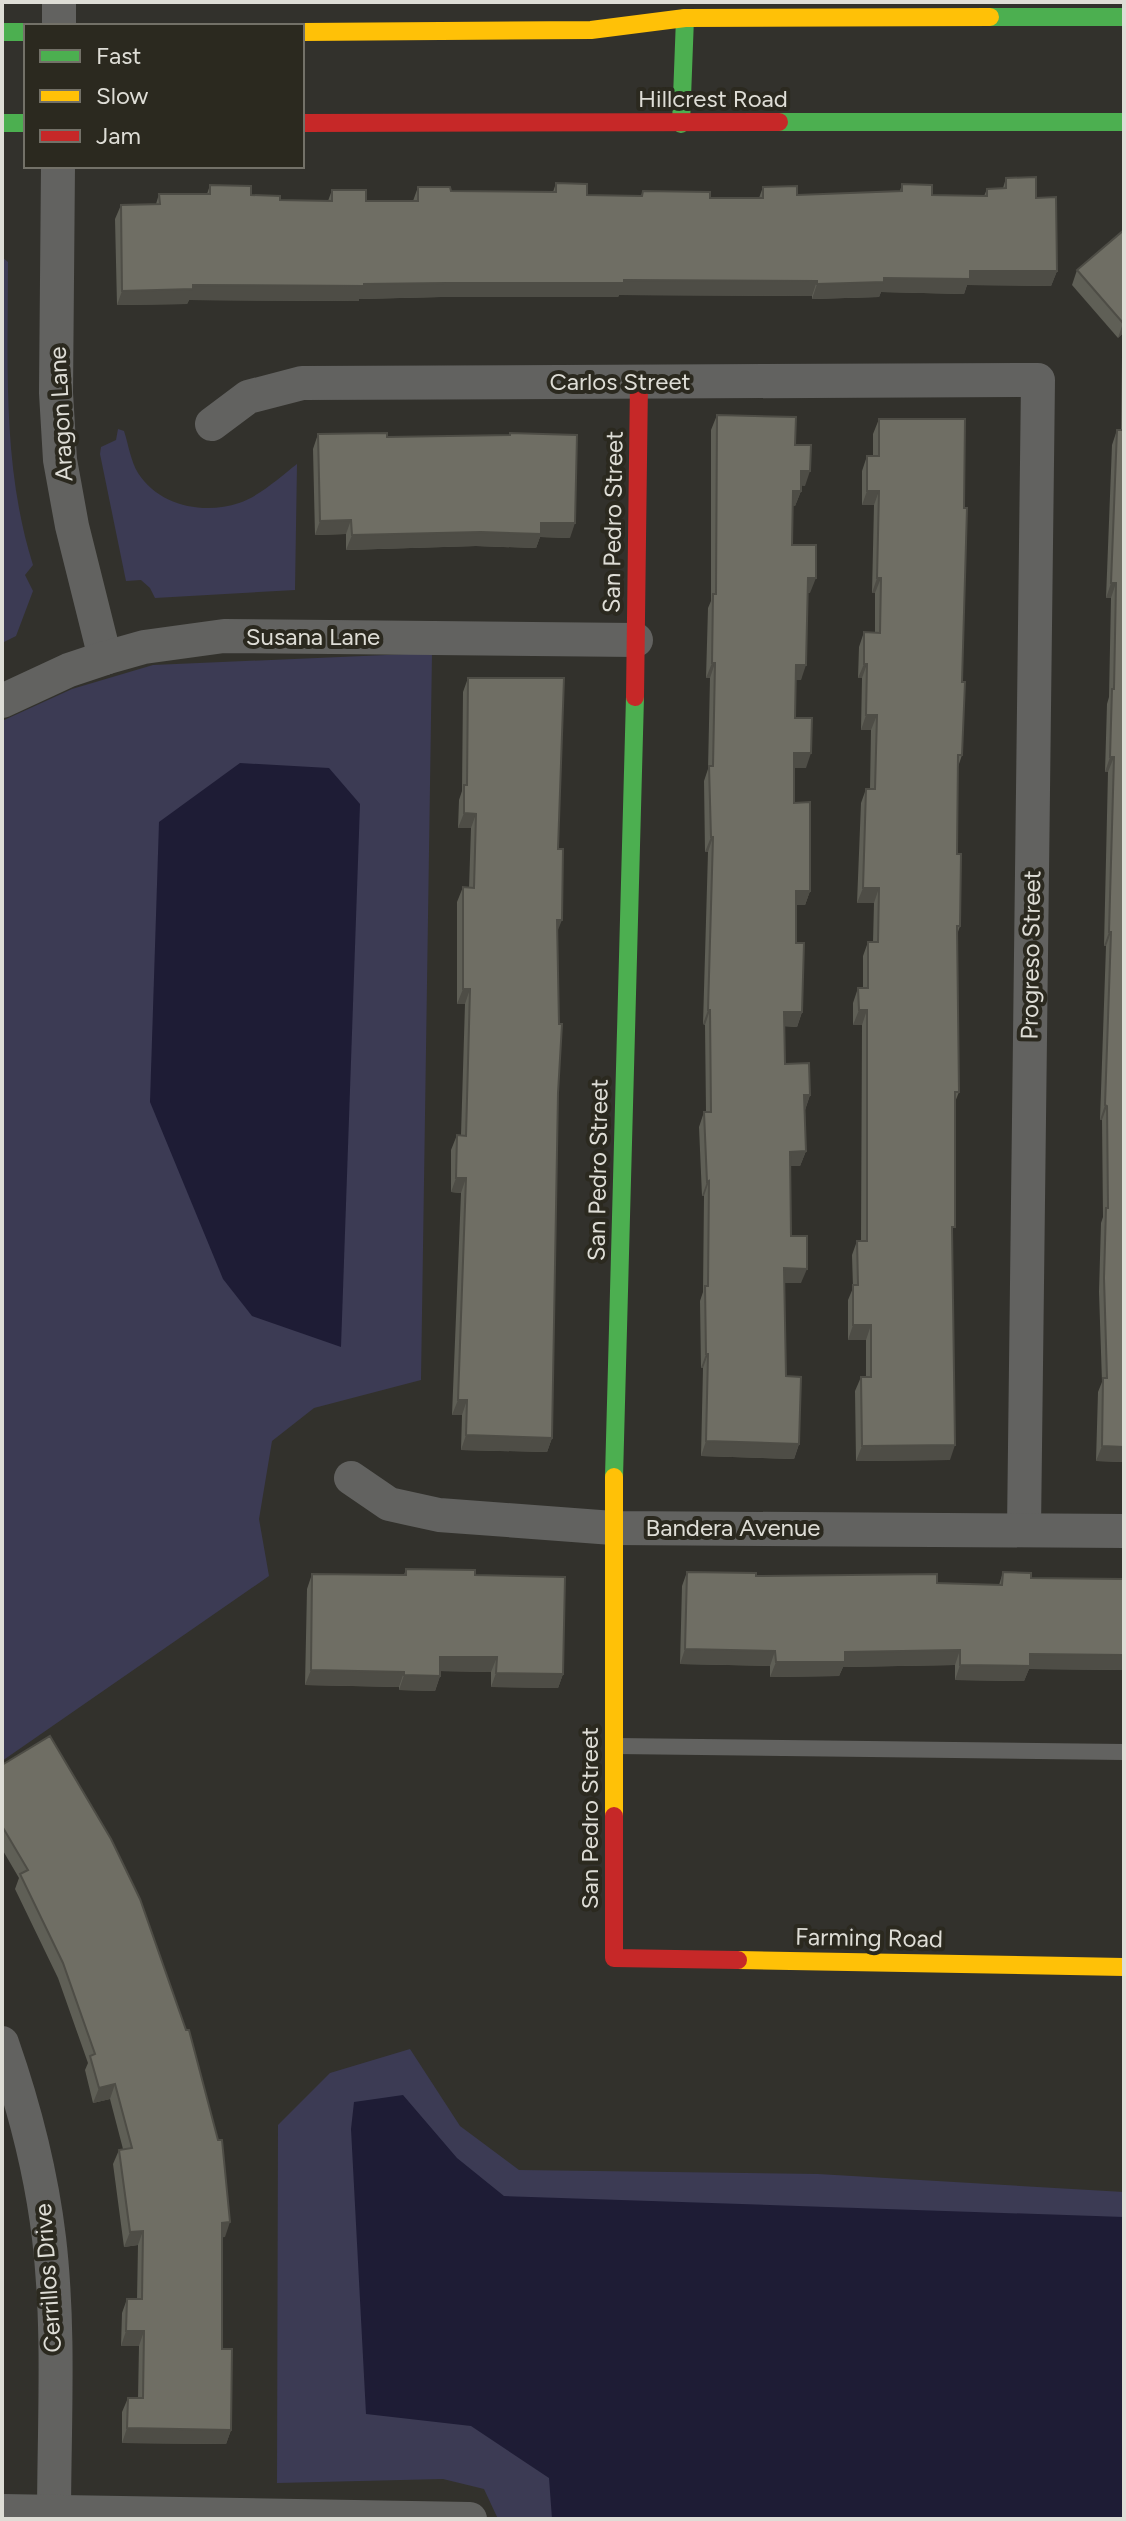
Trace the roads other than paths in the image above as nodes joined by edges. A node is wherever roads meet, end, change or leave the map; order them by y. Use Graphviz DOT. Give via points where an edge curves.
graph roads {
  1 [pos="59,2"];
  2 [pos="686,10"];
  3 [pos="603,11"];
  4 [pos="1124,17"];
  5 [pos="59,24"];
  6 [pos="591,30"];
  7 [pos="2,32"];
  8 [pos="24,32"];
  9 [pos="304,32"];
  10 [pos="1124,122"];
  11 [pos="2,123"];
  12 [pos="24,123"];
  13 [pos="304,123"];
  14 [pos="681,124"];
  15 [pos="58,168"];
  16 [pos="1038,380"];
  17 [pos="639,382"];
  18 [pos="212,424"];
  19 [pos="636,640"];
  20 [pos="105,658"];
  21 [pos="2,701"];
  22 [pos="351,1478"];
  23 [pos="613,1528"];
  24 [pos="1024,1530"];
  25 [pos="1124,1531"];
  26 [pos="614,1746"];
  27 [pos="1124,1752"];
  28 [pos="614,1958"];
  29 [pos="1124,1967"];
  30 [pos="2,2043"];
  31 [pos="2,2511"];
  32 [pos="54,2515"];
  33 [pos="470,2518"];
  1 -- 5 [label="street"];
  2 -- 4 [label="street"];
  2 -- 6 [label="street"];
  2 -- 14 [label="street"];
  3 -- 6 [label="lane"];
  6 -- 9 [label="street"];
  7 -- 8 [label="street"];
  10 -- 14 [label="street, Hillcrest Road"];
  11 -- 12 [label="street"];
  13 -- 14 [label="street, Hillcrest Road"];
  15 -- 20 [label="street, Aragon Lane" via="60,460"];
  16 -- 17 [label="street, Carlos Street"];
  16 -- 24 [label="street, Progreso Street"];
  17 -- 18 [label="street, Carlos Street" via="302,383 248,397"];
  17 -- 19 [label="street, San Pedro Street"];
  19 -- 20 [label="street, Susana Lane" via="224,636"];
  19 -- 23 [label="street, San Pedro Street"];
  20 -- 21 [label="street, Susana Lane"];
  22 -- 23 [label="street, Bandera Avenue" via="389,1504 439,1515"];
  23 -- 24 [label="street, Bandera Avenue"];
  23 -- 26 [label="street, San Pedro Street"];
  24 -- 25 [label="street, Bandera Avenue"];
  26 -- 27 [label="lane"];
  26 -- 28 [label="street, San Pedro Street"];
  28 -- 29 [label="street, Farming Road"];
  30 -- 32 [label="street, Cerrillos Drive" via="32,2139 49,2238 55,2337"];
  31 -- 32 [label="street"];
  32 -- 33 [label="street"];
}
